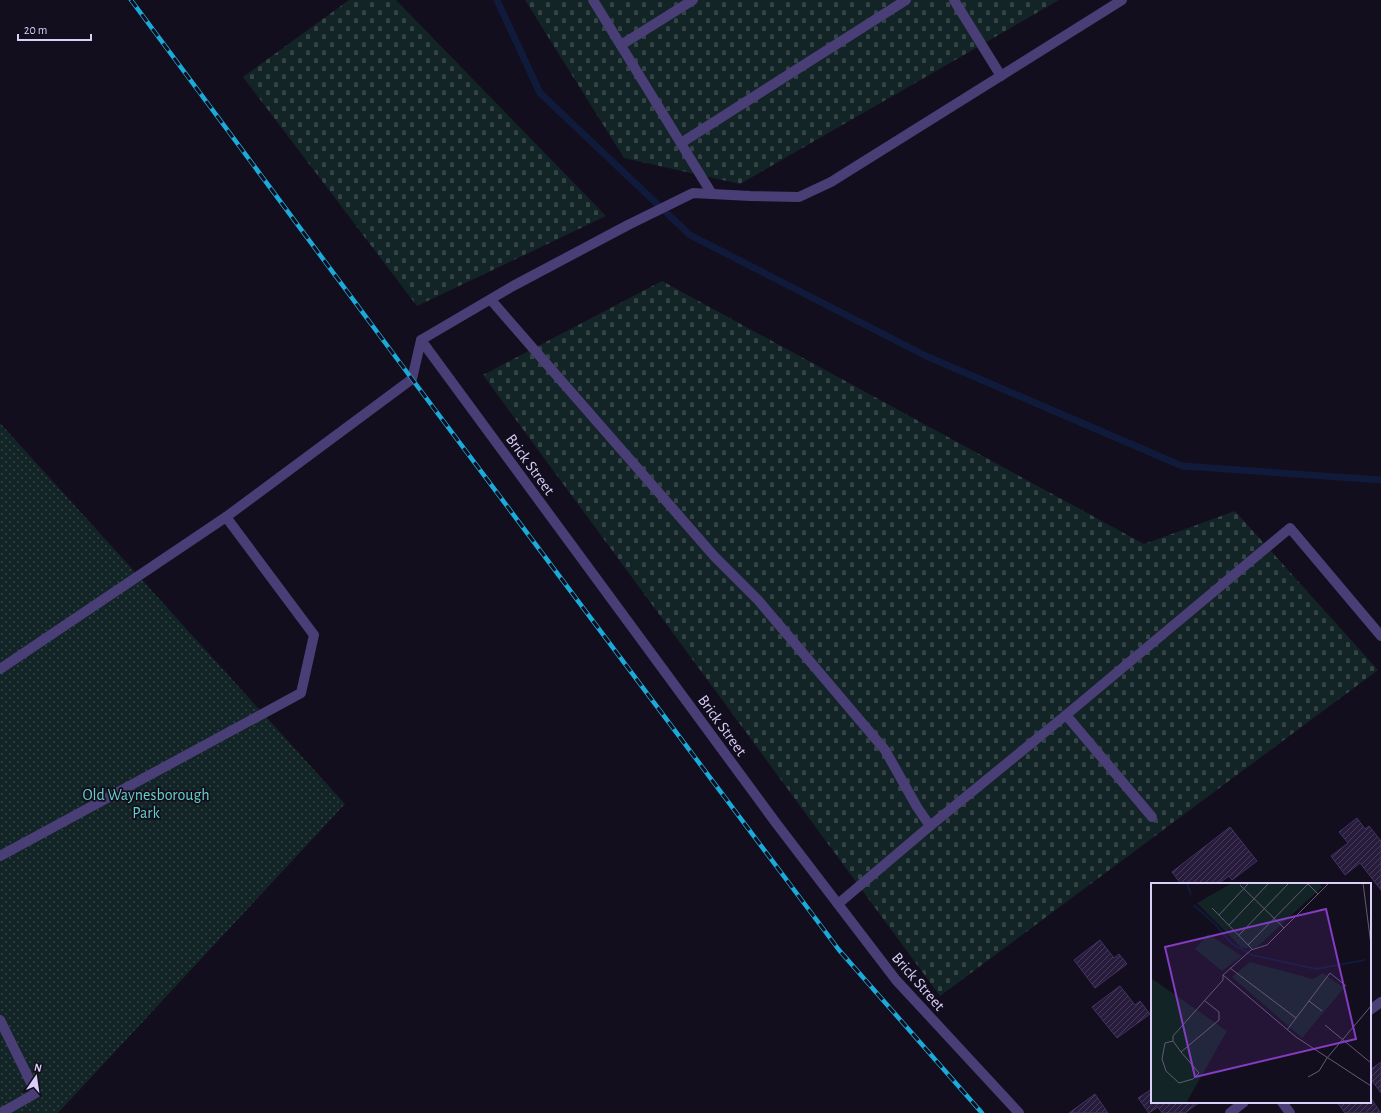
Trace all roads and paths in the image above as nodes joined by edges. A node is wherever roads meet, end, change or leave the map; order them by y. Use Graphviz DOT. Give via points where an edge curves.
graph roads {
  1 [pos="593,0"];
  2 [pos="693,0"];
  3 [pos="906,0"];
  4 [pos="954,0"];
  5 [pos="1122,0"];
  6 [pos="621,45"];
  7 [pos="1001,76"];
  8 [pos="681,143"];
  9 [pos="712,194"];
  10 [pos="491,300"];
  11 [pos="421,340"];
  12 [pos="226,517"];
  13 [pos="1381,636"];
  14 [pos="0,669"];
  15 [pos="1066,715"];
  16 [pos="1152,817"];
  17 [pos="930,826"];
  18 [pos="0,856"];
  19 [pos="838,904"];
  20 [pos="1381,1002"];
  21 [pos="1371,1009"];
  22 [pos="0,1020"];
  23 [pos="1243,1103"];
  24 [pos="1283,1103"];
  25 [pos="1,1113"];
  26 [pos="1019,1113"];
  27 [pos="1230,1113"];
  28 [pos="1290,1113"];
  1 -- 6 [label="street"];
  2 -- 6 [label="street"];
  3 -- 8 [label="street"];
  4 -- 7 [label="street"];
  5 -- 7 [label="street"];
  6 -- 8 [label="street"];
  7 -- 9 [label="street" via="831,182 799,196"];
  8 -- 9 [label="street"];
  9 -- 10 [label="street" via="693,193 628,225"];
  10 -- 11 [label="street"];
  10 -- 17 [label="street" via="714,556 758,600 885,750"];
  11 -- 12 [label="street" via="412,379"];
  11 -- 19 [label="street, Brick Street"];
  12 -- 14 [label="street"];
  12 -- 18 [label="street" via="314,635 301,694"];
  13 -- 15 [label="street" via="1290,528"];
  15 -- 16 [label="street"];
  15 -- 17 [label="street"];
  17 -- 19 [label="street"];
  19 -- 26 [label="street, Brick Street" via="896,980"];
  20 -- 21 [label="street"];
  22 -- 25 [label="street" via="36,1093"];
  23 -- 27 [label="street"];
  24 -- 28 [label="street"];
}
